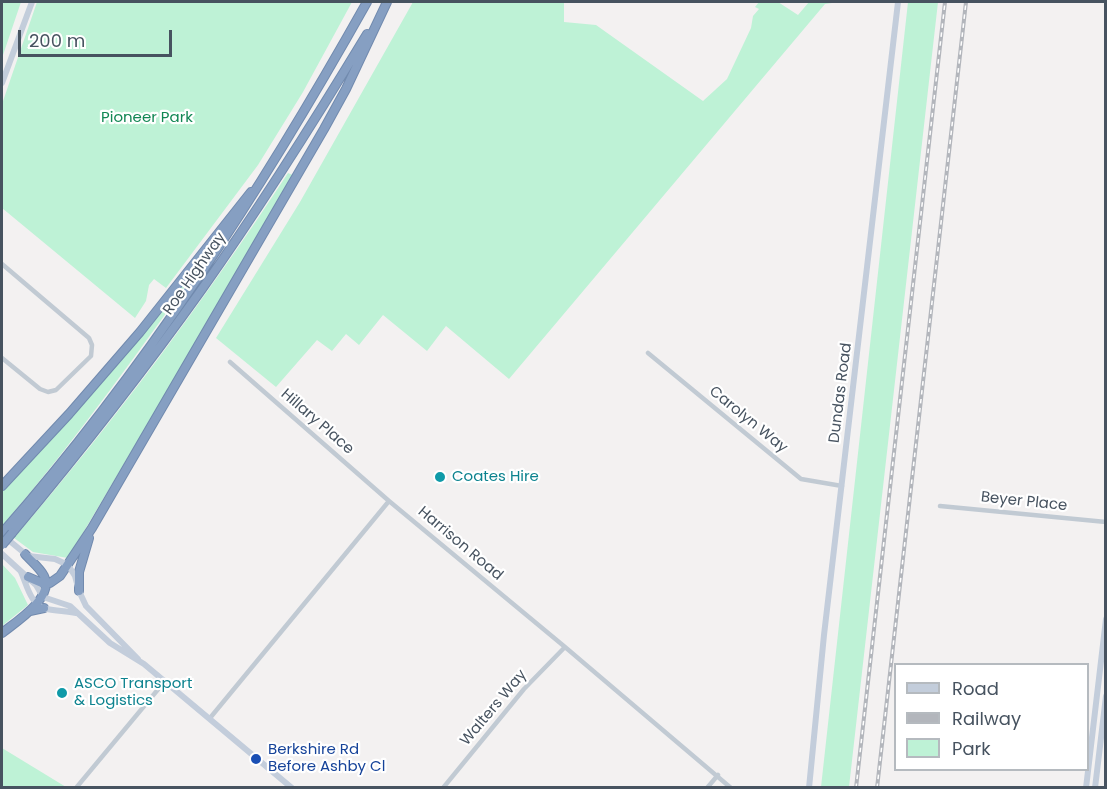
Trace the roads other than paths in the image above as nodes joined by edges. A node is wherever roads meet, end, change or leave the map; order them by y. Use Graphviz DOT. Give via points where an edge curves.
graph roads {
  1 [pos="32,2"];
  2 [pos="367,2"];
  3 [pos="387,2"];
  4 [pos="898,2"];
  5 [pos="2,83"];
  6 [pos="271,168"];
  7 [pos="2,264"];
  8 [pos="648,353"];
  9 [pos="2,358"];
  10 [pos="230,362"];
  11 [pos="2,486"];
  12 [pos="842,486"];
  13 [pos="388,501"];
  14 [pos="940,506"];
  15 [pos="1106,522"];
  16 [pos="92,528"];
  17 [pos="5,532"];
  18 [pos="2,545"];
  19 [pos="2,554"];
  20 [pos="25,554"];
  21 [pos="68,565"];
  22 [pos="17,567"];
  23 [pos="28,577"];
  24 [pos="47,584"];
  25 [pos="79,591"];
  26 [pos="43,597"];
  27 [pos="40,606"];
  28 [pos="76,613"];
  29 [pos="1106,619"];
  30 [pos="2,633"];
  31 [pos="565,647"];
  32 [pos="140,662"];
  33 [pos="165,681"];
  34 [pos="1106,696"];
  35 [pos="210,718"];
  36 [pos="1089,763"];
  37 [pos="1088,771"];
  38 [pos="718,775"];
  39 [pos="446,786"];
  40 [pos="76,788"];
  41 [pos="292,788"];
  42 [pos="708,788"];
  43 [pos="731,788"];
  44 [pos="809,788"];
  45 [pos="1086,788"];
  46 [pos="1095,788"];
  1 -- 5 [label="main road"];
  2 -- 6 [label="highway, Roe Highway"];
  3 -- 16 [label="highway" via="324,129"];
  3 -- 17 [label="highway, Roe Highway" via="280,175 203,287 102,423"];
  4 -- 12 [label="main road, Dundas Road"];
  6 -- 11 [label="highway" via="133,340"];
  6 -- 17 [label="highway, Roe Highway" via="120,388"];
  7 -- 9 [label="street" via="93,345 91,356 56,390 48,392 40,390"];
  8 -- 12 [label="street, Carolyn Way" via="801,479"];
  10 -- 13 [label="street, Hillary Place"];
  12 -- 44 [label="main road, Dundas Road"];
  13 -- 31 [label="street, Harrison Road"];
  13 -- 35 [label="street"];
  14 -- 15 [label="street, Beyer Place"];
  16 -- 21 [label="highway"];
  16 -- 25 [label="highway" via="79,572"];
  17 -- 18 [label="highway, Roe Highway, bridge"];
  17 -- 20 [label="main road"];
  19 -- 22 [label="main road"];
  20 -- 21 [label="main road"];
  20 -- 24 [label="highway" via="43,573"];
  21 -- 24 [label="highway" via="56,580"];
  21 -- 25 [label="main road"];
  22 -- 23 [label="main road"];
  22 -- 27 [label="main road"];
  23 -- 24 [label="highway"];
  23 -- 26 [label="main road"];
  24 -- 26 [label="highway"];
  25 -- 32 [label="main road" via="93,615"];
  26 -- 27 [label="highway"];
  26 -- 28 [label="main road" via="65,603"];
  27 -- 28 [label="main road"];
  27 -- 30 [label="highway"];
  28 -- 32 [label="main road" via="110,644"];
  29 -- 36 [label="main road"];
  31 -- 38 [label="street, Harrison Road"];
  31 -- 39 [label="street, Walters Way" via="525,689"];
  32 -- 33 [label="main road"];
  33 -- 35 [label="main road"];
  33 -- 40 [label="street"];
  34 -- 46 [label="main road"];
  35 -- 41 [label="main road"];
  37 -- 45 [label="main road"];
  38 -- 42 [label="street"];
  38 -- 43 [label="street, Harrison Road"];
}
